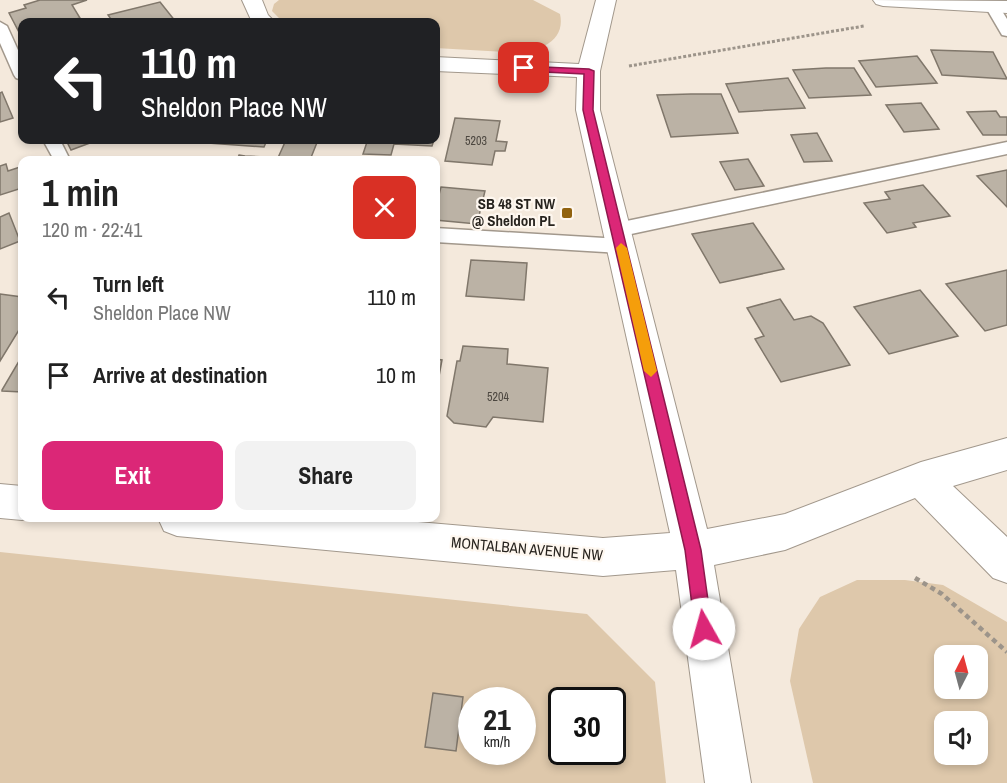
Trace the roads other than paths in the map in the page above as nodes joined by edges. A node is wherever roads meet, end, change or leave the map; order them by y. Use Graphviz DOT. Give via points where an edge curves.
graph roads {
  1 [pos="252,0"];
  2 [pos="606,0"];
  3 [pos="883,0"];
  4 [pos="1000,6"];
  5 [pos="259,18"];
  6 [pos="0,26"];
  7 [pos="1007,32"];
  8 [pos="440,64"];
  9 [pos="18,66"];
  10 [pos="589,71"];
  11 [pos="1007,148"];
  12 [pos="440,235"];
  13 [pos="619,238"];
  14 [pos="1007,454"];
  15 [pos="921,479"];
  16 [pos="0,501"];
  17 [pos="18,503"];
  18 [pos="221,522"];
  19 [pos="693,550"];
  20 [pos="1007,564"];
  21 [pos="728,783"];
  1 -- 5 [label="street"];
  2 -- 10 [label="street"];
  3 -- 4 [label="street"];
  4 -- 7 [label="lane"];
  6 -- 9 [label="lane"];
  8 -- 10 [label="street"];
  10 -- 13 [label="street" via="588,110"];
  11 -- 13 [label="lane"];
  12 -- 13 [label="lane"];
  13 -- 19 [label="street"];
  14 -- 15 [label="street, MONTALBAN AVENUE NW"];
  15 -- 19 [label="street, MONTALBAN AVENUE NW" via="785,532"];
  15 -- 20 [label="street"];
  16 -- 17 [label="street"];
  18 -- 19 [label="street, MONTALBAN AVENUE NW" via="603,557"];
  19 -- 21 [label="street"];
}
